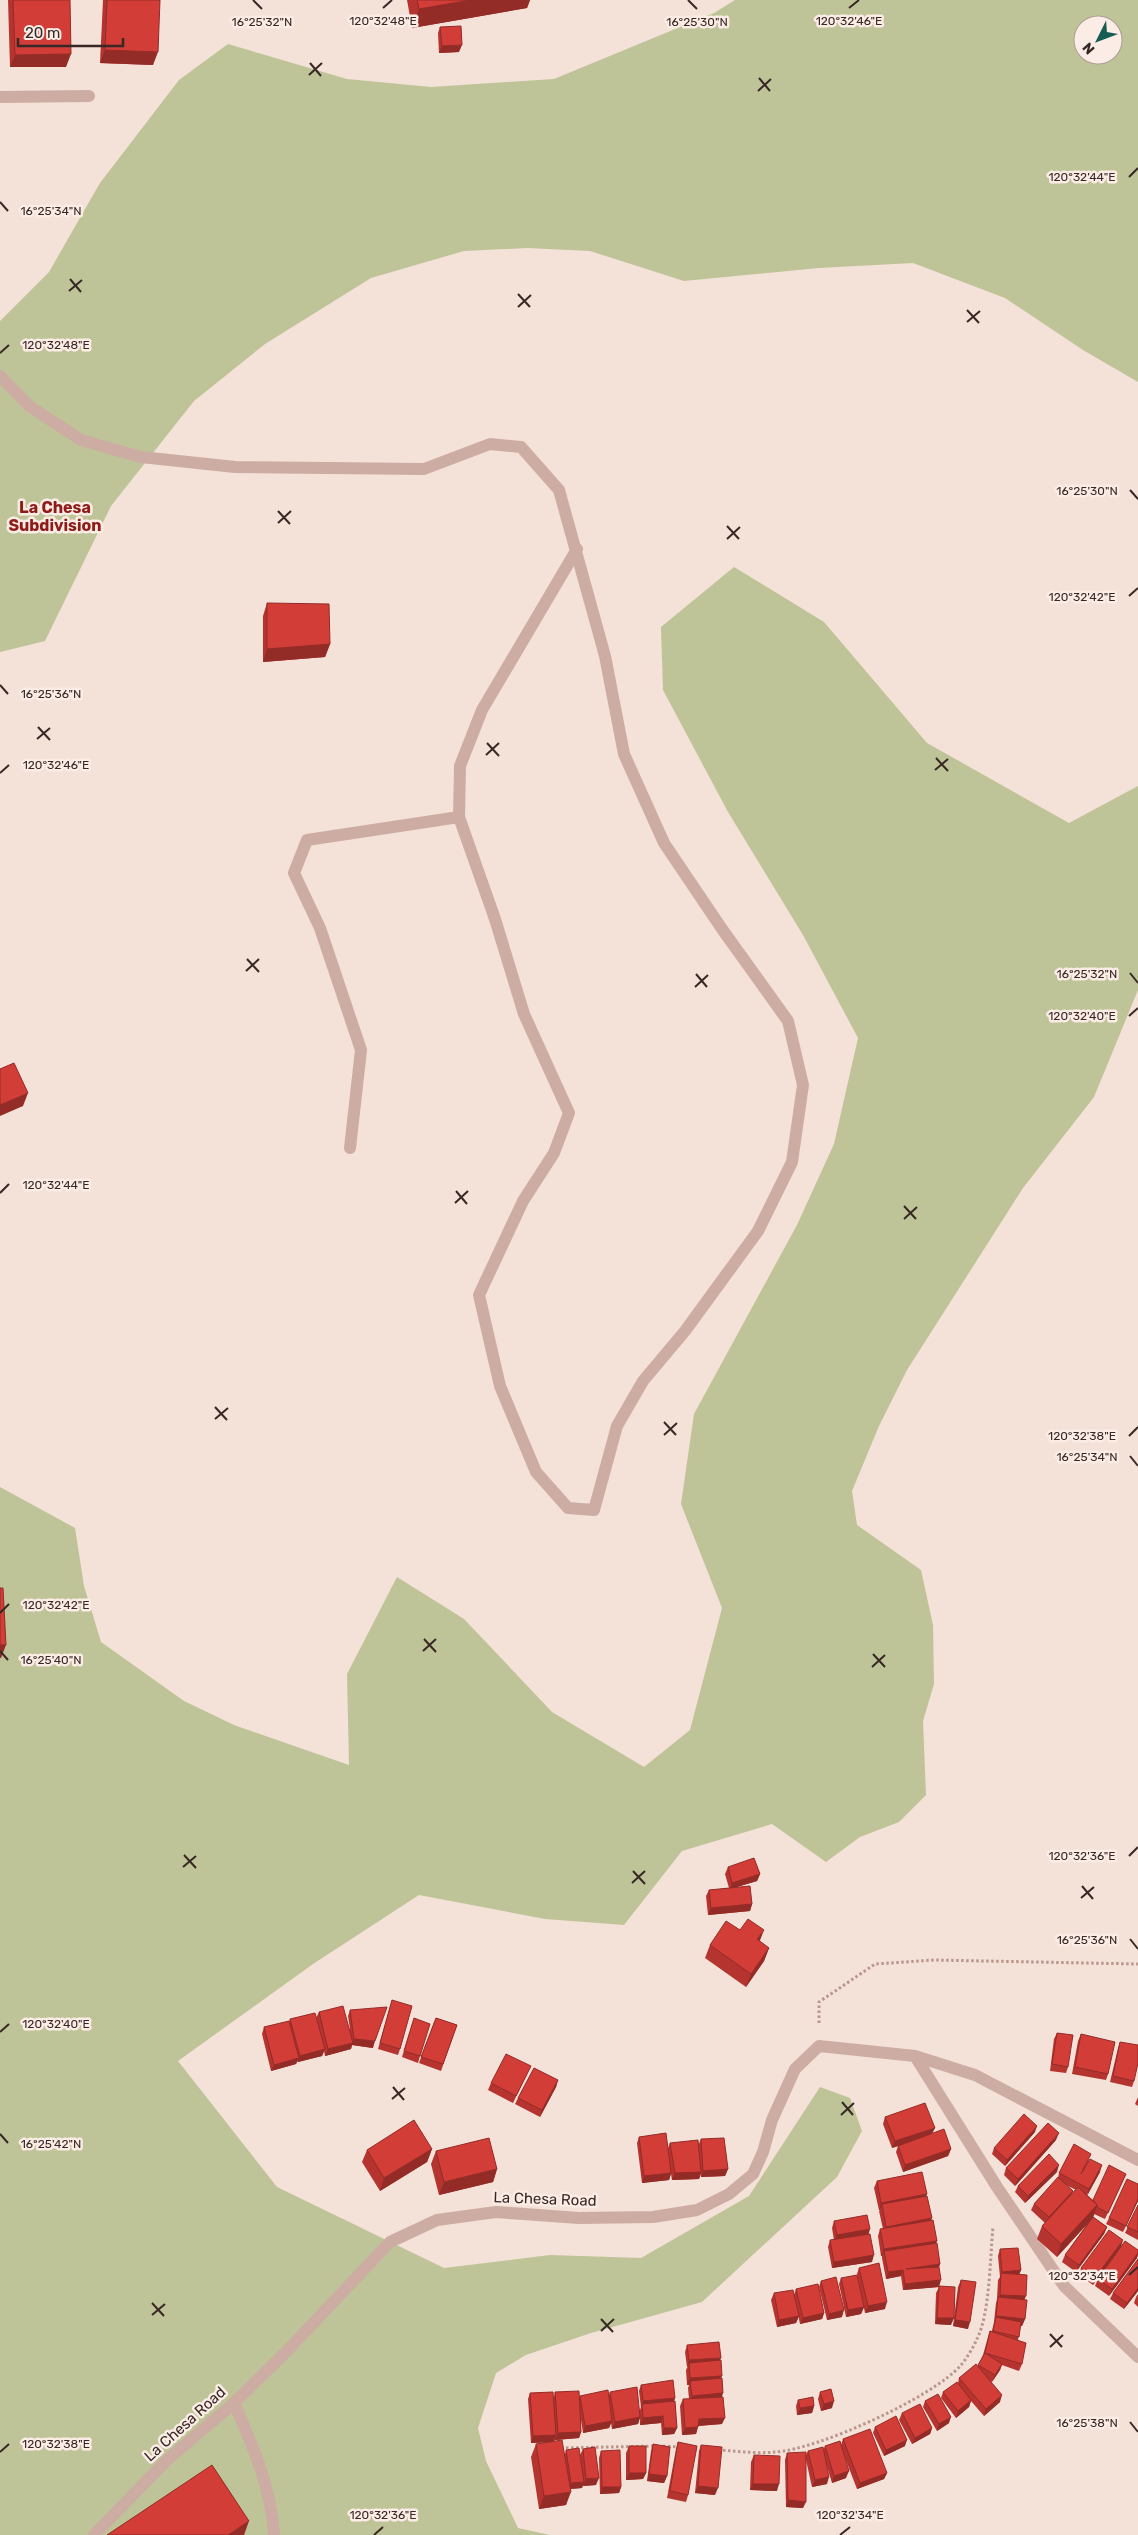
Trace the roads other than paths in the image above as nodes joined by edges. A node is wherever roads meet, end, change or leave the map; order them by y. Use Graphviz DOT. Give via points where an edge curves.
graph roads {
  1 [pos="89,96"];
  2 [pos="0,97"];
  3 [pos="0,376"];
  4 [pos="577,549"];
  5 [pos="459,817"];
  6 [pos="350,1148"];
  7 [pos="914,2056"];
  8 [pos="1138,2160"];
  9 [pos="1138,2357"];
  10 [pos="234,2403"];
  11 [pos="94,2535"];
  12 [pos="274,2535"];
  1 -- 2 [label="street"];
  3 -- 4 [label="street" via="29,406 82,440 141,456 236,468 424,469 490,444 521,447 559,490"];
  4 -- 5 [label="street" via="482,710 460,766"];
  4 -- 5 [label="street" via="605,656 624,754 664,843 788,1022 803,1085 792,1162 752,1239 685,1331 643,1381 617,1426 594,1510 568,1508 536,1472 500,1386 479,1295 523,1201 554,1153 569,1113 524,1014"];
  5 -- 6 [label="street" via="307,840 294,872 320,928 361,1050"];
  7 -- 8 [label="street" via="975,2075"];
  7 -- 9 [label="street" via="1064,2286"];
  7 -- 10 [label="street, La Chesa Road" via="819,2046 794,2069 753,2174 729,2194 697,2210 653,2217 579,2218 496,2212 437,2220 390,2242"];
  10 -- 11 [label="street, La Chesa Road" via="167,2460"];
  10 -- 12 [label="street" via="252,2443 268,2493"];
}
